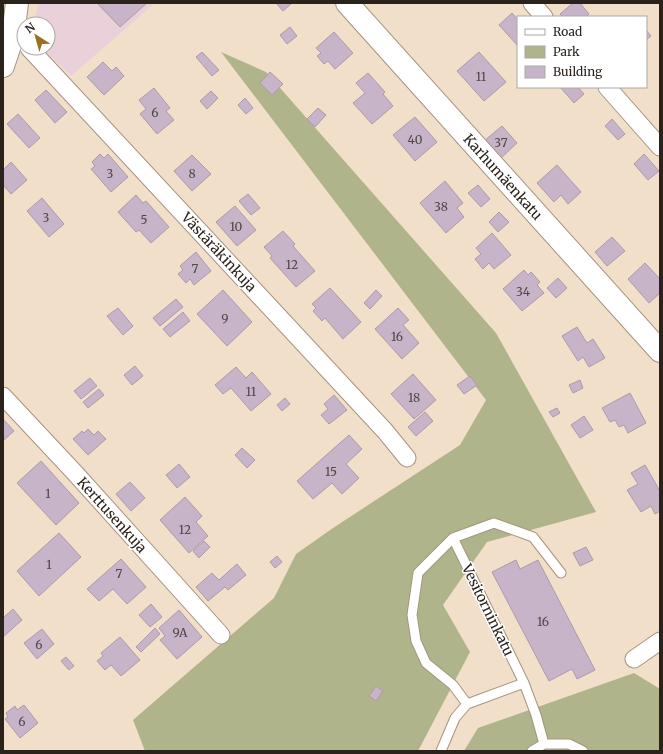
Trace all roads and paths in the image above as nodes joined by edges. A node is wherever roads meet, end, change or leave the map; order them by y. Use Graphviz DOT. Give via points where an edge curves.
graph roads {
  1 [pos="17,3"];
  2 [pos="347,3"];
  3 [pos="532,3"];
  4 [pos="19,16"];
  5 [pos="543,16"];
  6 [pos="16,50"];
  7 [pos="35,56"];
  8 [pos="3,66"];
  9 [pos="608,88"];
  10 [pos="660,147"];
  11 [pos="660,351"];
  12 [pos="3,396"];
  13 [pos="407,458"];
  14 [pos="452,538"];
  15 [pos="561,573"];
  16 [pos="221,635"];
  17 [pos="660,641"];
  18 [pos="634,659"];
  19 [pos="524,683"];
  20 [pos="467,704"];
  21 [pos="544,744"];
  22 [pos="441,751"];
  23 [pos="532,751"];
  24 [pos="583,751"];
  1 -- 4 [label="street"];
  2 -- 11 [label="street, Karhumäenkatu"];
  3 -- 5 [label="street"];
  6 -- 8 [label="street"];
  7 -- 13 [label="street, Västäräkinkuja" via="385,431"];
  9 -- 10 [label="street"];
  12 -- 16 [label="street, Kerttusenkuja"];
  14 -- 15 [label="lane" via="494,522 533,537"];
  14 -- 19 [label="lane, Vesitorninkatu"];
  14 -- 20 [label="lane" via="418,573 412,615 416,641 426,663 453,685"];
  17 -- 18 [label="street"];
  19 -- 20 [label="lane"];
  19 -- 21 [label="lane, Vesitorninkatu"];
  20 -- 22 [label="lane" via="455,718"];
  21 -- 23 [label="lane"];
  21 -- 24 [label="lane" via="569,744"];
}
